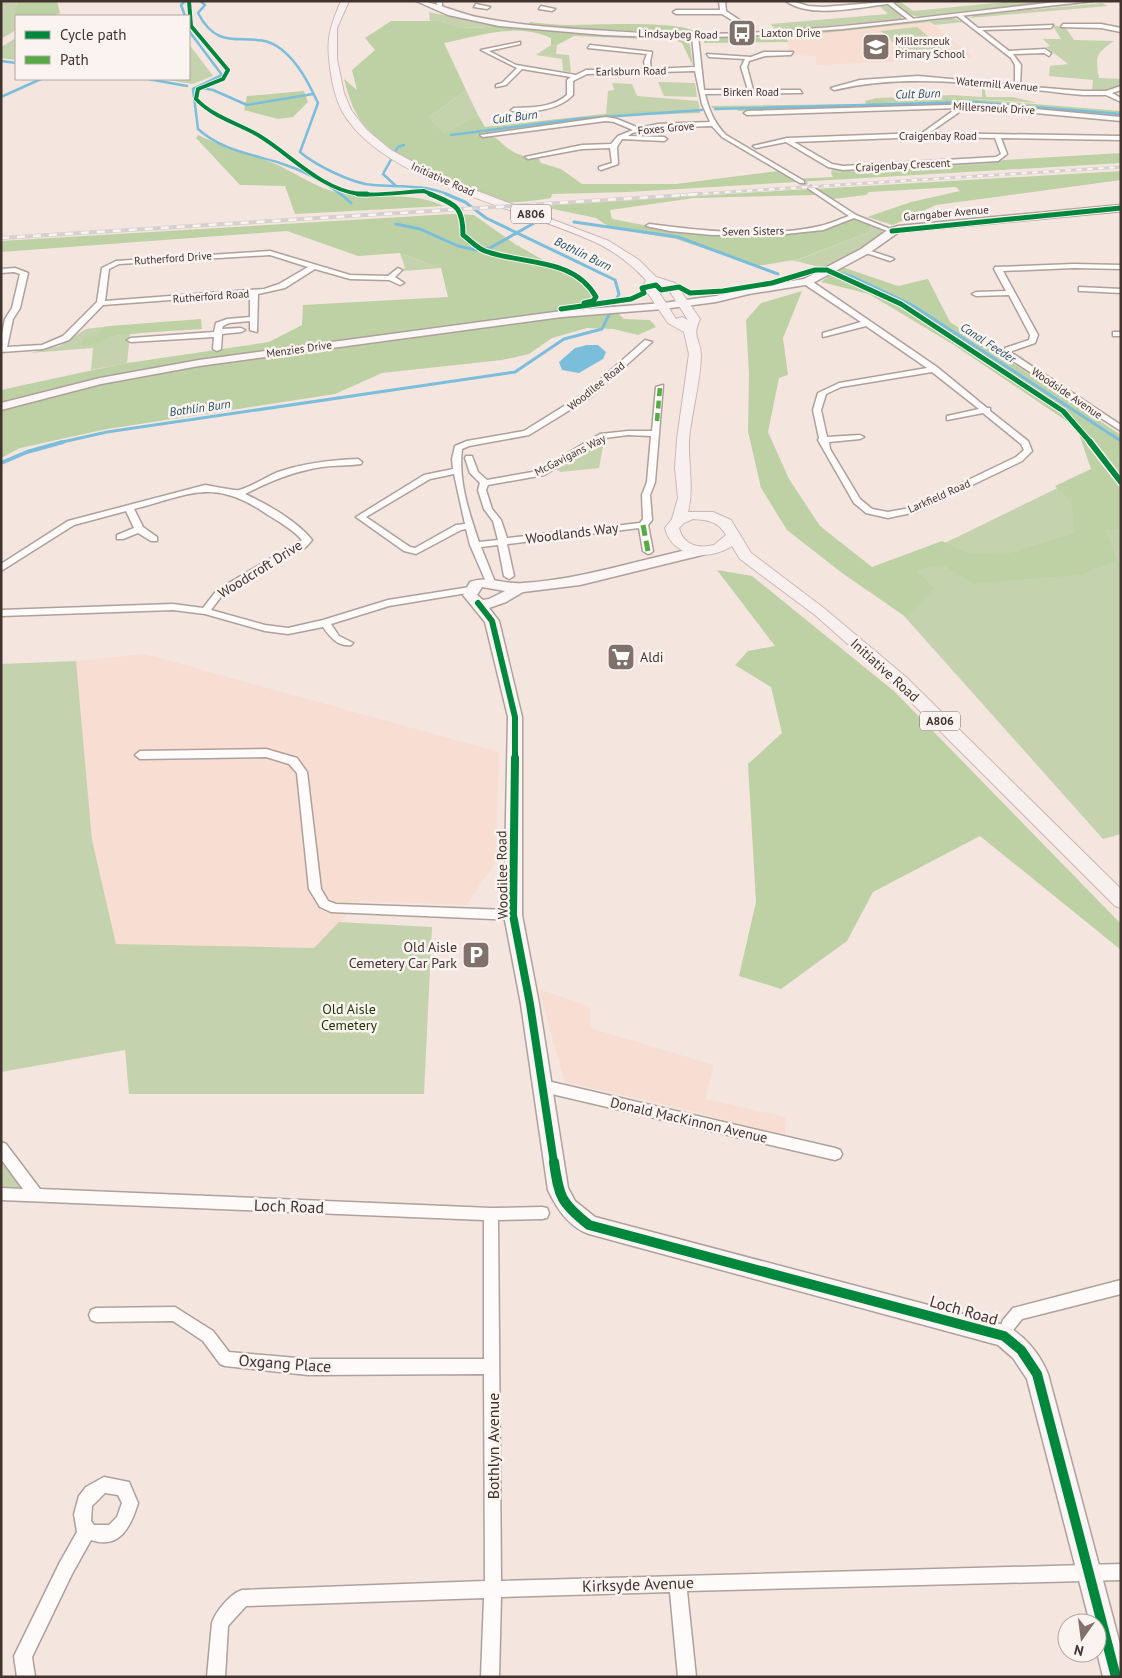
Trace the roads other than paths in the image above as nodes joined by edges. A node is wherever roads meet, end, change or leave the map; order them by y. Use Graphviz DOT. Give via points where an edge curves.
graph roads {
  1 [pos="345,1"];
  2 [pos="420,1"];
  3 [pos="536,1"];
  4 [pos="722,1"];
  5 [pos="788,1"];
  6 [pos="896,1"];
  7 [pos="1089,1"];
  8 [pos="544,2"];
  9 [pos="889,2"];
  10 [pos="1076,2"];
  11 [pos="476,6"];
  12 [pos="488,6"];
  13 [pos="552,9"];
  14 [pos="676,12"];
  15 [pos="722,12"];
  16 [pos="959,15"];
  17 [pos="735,20"];
  18 [pos="912,20"];
  19 [pos="724,22"];
  20 [pos="742,24"];
  21 [pos="1052,26"];
  22 [pos="1063,26"];
  23 [pos="979,29"];
  24 [pos="1121,30"];
  25 [pos="695,36"];
  26 [pos="518,43"];
  27 [pos="590,47"];
  28 [pos="484,50"];
  29 [pos="476,51"];
  30 [pos="791,53"];
  31 [pos="1010,53"];
  32 [pos="1049,54"];
  33 [pos="709,55"];
  34 [pos="750,58"];
  35 [pos="521,67"];
  36 [pos="699,70"];
  37 [pos="648,71"];
  38 [pos="575,76"];
  39 [pos="834,85"];
  40 [pos="1018,85"];
  41 [pos="511,86"];
  42 [pos="1121,88"];
  43 [pos="702,92"];
  44 [pos="751,92"];
  45 [pos="800,92"];
  46 [pos="1107,93"];
  47 [pos="1121,100"];
  48 [pos="964,108"];
  49 [pos="514,110"];
  50 [pos="747,113"];
  51 [pos="1121,119"];
  52 [pos="712,124"];
  53 [pos="637,129"];
  54 [pos="483,135"];
  55 [pos="923,135"];
  56 [pos="997,136"];
  57 [pos="621,137"];
  58 [pos="1121,138"];
  59 [pos="664,140"];
  60 [pos="787,140"];
  61 [pos="614,146"];
  62 [pos="756,146"];
  63 [pos="528,157"];
  64 [pos="601,168"];
  65 [pos="802,182"];
  66 [pos="811,188"];
  67 [pos="1121,208"];
  68 [pos="854,216"];
  69 [pos="649,226"];
  70 [pos="892,230"];
  71 [pos="865,251"];
  72 [pos="891,260"];
  73 [pos="314,266"];
  74 [pos="1121,268"];
  75 [pos="398,270"];
  76 [pos="1,271"];
  77 [pos="390,278"];
  78 [pos="652,279"];
  79 [pos="400,282"];
  80 [pos="807,282"];
  81 [pos="1082,289"];
  82 [pos="752,290"];
  83 [pos="1121,291"];
  84 [pos="254,293"];
  85 [pos="1010,293"];
  86 [pos="976,294"];
  87 [pos="671,302"];
  88 [pos="101,303"];
  89 [pos="627,306"];
  90 [pos="599,310"];
  91 [pos="253,320"];
  92 [pos="866,324"];
  93 [pos="241,330"];
  94 [pos="254,330"];
  95 [pos="689,330"];
  96 [pos="218,333"];
  97 [pos="826,335"];
  98 [pos="131,340"];
  99 [pos="648,342"];
  100 [pos="217,348"];
  101 [pos="2,350"];
  102 [pos="934,369"];
  103 [pos="660,387"];
  104 [pos="1,407"];
  105 [pos="986,410"];
  106 [pos="950,418"];
  107 [pos="1121,429"];
  108 [pos="656,434"];
  109 [pos="860,437"];
  110 [pos="822,440"];
  111 [pos="468,458"];
  112 [pos="358,462"];
  113 [pos="458,471"];
  114 [pos="485,483"];
  115 [pos="240,493"];
  116 [pos="685,498"];
  117 [pos="129,509"];
  118 [pos="705,515"];
  119 [pos="679,520"];
  120 [pos="643,525"];
  121 [pos="470,526"];
  122 [pos="139,529"];
  123 [pos="732,536"];
  124 [pos="120,537"];
  125 [pos="154,538"];
  126 [pos="676,540"];
  127 [pos="502,542"];
  128 [pos="475,544"];
  129 [pos="718,549"];
  130 [pos="648,551"];
  131 [pos="701,551"];
  132 [pos="671,556"];
  133 [pos="745,556"];
  134 [pos="1,568"];
  135 [pos="489,591"];
  136 [pos="205,611"];
  137 [pos="1,613"];
  138 [pos="326,623"];
  139 [pos="348,643"];
  140 [pos="140,755"];
  141 [pos="1121,901"];
  142 [pos="513,915"];
  143 [pos="543,1086"];
  144 [pos="1,1148"];
  145 [pos="835,1154"];
  146 [pos="1,1194"];
  147 [pos="36,1196"];
  148 [pos="568,1208"];
  149 [pos="542,1213"];
  150 [pos="492,1214"];
  151 [pos="1121,1287"];
  152 [pos="96,1315"];
  153 [pos="1004,1336"];
  154 [pos="492,1366"];
  155 [pos="87,1531"];
  156 [pos="1121,1572"];
  157 [pos="1089,1574"];
  158 [pos="678,1583"];
  159 [pos="493,1588"];
  160 [pos="26,1677"];
  161 [pos="216,1677"];
  162 [pos="490,1677"];
  163 [pos="687,1677"];
  164 [pos="1116,1677"];
  1 -- 78 [label="main road, Initiative Road / A806" via="337,15 332,43 339,93 347,111 364,132 388,152 439,180 605,243 635,262"];
  2 -- 25 [label="street, Lindsaybeg Road" via="446,13 481,20 598,32"];
  3 -- 8 [label="street"];
  4 -- 15 [label="street"];
  5 -- 9 [label="street" via="794,6 812,9"];
  6 -- 9 [label="street"];
  7 -- 10 [label="street, Lindsaybeg Road"];
  8 -- 13 [label="street" via="540,10"];
  9 -- 18 [label="street"];
  10 -- 16 [label="street, Lindsaybeg Road"];
  11 -- 12 [label="street"];
  14 -- 15 [label="street"];
  15 -- 17 [label="street"];
  16 -- 18 [label="street, Lindsaybeg Road"];
  16 -- 23 [label="street"];
  17 -- 19 [label="street"];
  17 -- 20 [label="street"];
  18 -- 25 [label="street, Lindsaybeg Road" via="775,33"];
  21 -- 23 [label="street"];
  22 -- 24 [label="street"];
  23 -- 31 [label="street"];
  25 -- 36 [label="street"];
  26 -- 28 [label="street"];
  27 -- 37 [label="street" via="652,52 647,62"];
  28 -- 29 [label="street"];
  28 -- 35 [label="street"];
  30 -- 34 [label="street"];
  31 -- 32 [label="street" via="1045,51"];
  31 -- 40 [label="street" via="1017,63"];
  33 -- 34 [label="street"];
  34 -- 44 [label="street" via="744,66"];
  35 -- 38 [label="street"];
  35 -- 41 [label="street" via="501,85"];
  36 -- 37 [label="street, Earlsburn Road"];
  36 -- 43 [label="street"];
  37 -- 38 [label="street, Earlsburn Road" via="591,71"];
  38 -- 49 [label="street" via="570,81 570,95 562,102 524,111"];
  39 -- 40 [label="street, Watermill Avenue" via="918,78"];
  40 -- 46 [label="street, Watermill Avenue"];
  42 -- 46 [label="street, Watermill Avenue"];
  43 -- 44 [label="street, Birken Road"];
  43 -- 52 [label="street"];
  44 -- 45 [label="street, Birken Road"];
  46 -- 47 [label="street"];
  48 -- 50 [label="street, Millersneuk Drive" via="933,106"];
  48 -- 51 [label="street, Millersneuk Drive" via="991,106"];
  48 -- 55 [label="street"];
  52 -- 53 [label="street, Foxes Grove"];
  52 -- 65 [label="street" via="724,136"];
  53 -- 54 [label="street" via="606,119 497,136"];
  53 -- 57 [label="street, Foxes Grove"];
  55 -- 56 [label="street, Craigenbay Road"];
  55 -- 60 [label="street, Craigenbay Road"];
  56 -- 58 [label="street, Craigenbay Road"];
  56 -- 60 [label="street, Craigenbay Crescent" via="1004,154 998,159 843,168 830,166"];
  57 -- 59 [label="street, Foxes Grove"];
  57 -- 61 [label="street, Foxes Grove"];
  60 -- 62 [label="street, Craigenbay Road"];
  61 -- 63 [label="street" via="582,147 544,158"];
  61 -- 64 [label="street" via="618,165"];
  66 -- 68 [label="street"];
  67 -- 70 [label="street, Garngaber Avenue"];
  68 -- 69 [label="street, Seven Sisters" via="820,229 769,232"];
  68 -- 70 [label="street"];
  70 -- 71 [label="street, Garngaber Avenue"];
  71 -- 72 [label="street"];
  71 -- 80 [label="street, Garngaber Avenue"];
  73 -- 77 [label="street, Rutherford Drive" via="357,278"];
  73 -- 84 [label="street, Rutherford Road" via="282,286"];
  73 -- 88 [label="street, Rutherford Drive" via="270,252 118,262 106,268"];
  74 -- 85 [label="street, Woodside Avenue" via="998,269"];
  75 -- 77 [label="street"];
  76 -- 101 [label="street" via="19,270 24,273"];
  77 -- 79 [label="street, Rutherford Drive"];
  78 -- 87 [label="main road, Initiative Road / A806" via="649,286"];
  78 -- 87 [label="main road, Initiative Road / A806" via="671,285"];
  80 -- 82 [label="street, Garngaber Avenue"];
  80 -- 92 [label="street, Larkfield Road"];
  81 -- 83 [label="street"];
  82 -- 87 [label="street, Garngaber Avenue" via="716,299"];
  84 -- 88 [label="street, Rutherford Road"];
  84 -- 91 [label="street"];
  85 -- 86 [label="street"];
  85 -- 107 [label="street, Woodside Avenue" via="1034,335 1032,341 1008,350 1008,354"];
  87 -- 89 [label="street, Menzies Drive"];
  87 -- 95 [label="main road, Initiative Road / A806" via="672,321"];
  87 -- 95 [label="main road, Initiative Road / A806" via="694,319"];
  88 -- 101 [label="street" via="57,343"];
  89 -- 90 [label="street, Menzies Drive"];
  90 -- 104 [label="street, Menzies Drive" via="164,368"];
  91 -- 94 [label="street"];
  91 -- 96 [label="street" via="222,323"];
  92 -- 97 [label="street"];
  92 -- 102 [label="street, Larkfield Road"];
  93 -- 96 [label="street"];
  95 -- 116 [label="main road, Initiative Road / A806" via="695,354 683,439"];
  96 -- 98 [label="street"];
  96 -- 100 [label="street"];
  99 -- 113 [label="street, Woodilee Road" via="588,395 526,433 458,448"];
  102 -- 105 [label="street, Larkfield Road"];
  102 -- 110 [label="street, Larkfield Road" via="839,385 822,393 817,410"];
  103 -- 108 [label="street"];
  105 -- 106 [label="street"];
  105 -- 110 [label="street, Larkfield Road" via="1026,443 1028,450 1018,459 913,510 888,515 869,511 857,501"];
  108 -- 114 [label="street, McGavigans Way" via="603,436 541,473"];
  108 -- 120 [label="street" via="651,482 646,495 648,520"];
  109 -- 110 [label="street"];
  111 -- 114 [label="street" via="474,473"];
  112 -- 115 [label="street" via="347,465 322,462 296,468"];
  113 -- 121 [label="street, Woodilee Road"];
  113 -- 121 [label="street" via="427,477 360,517 407,549 416,551 460,527"];
  114 -- 127 [label="street" via="482,490 488,509 497,520"];
  115 -- 117 [label="street, Woodcroft Drive" via="205,488"];
  115 -- 136 [label="street, Woodcroft Drive" via="301,533 306,540 303,545 220,592"];
  116 -- 118 [label="main road"];
  116 -- 119 [label="main road, A806"];
  117 -- 122 [label="street"];
  117 -- 134 [label="street, Woodcroft Drive" via="71,523"];
  118 -- 119 [label="main road"];
  118 -- 123 [label="main road" via="726,523"];
  119 -- 126 [label="main road" via="672,528"];
  120 -- 127 [label="street, Woodlands Way"];
  120 -- 130 [label="street"];
  121 -- 128 [label="street, Woodilee Road"];
  122 -- 124 [label="street"];
  122 -- 125 [label="street"];
  123 -- 129 [label="main road"];
  123 -- 133 [label="main road, A806"];
  126 -- 131 [label="main road" via="687,548"];
  126 -- 132 [label="street"];
  127 -- 128 [label="street, Woodlands Way"];
  127 -- 135 [label="street"];
  128 -- 135 [label="street, Woodilee Road"];
  129 -- 131 [label="main road"];
  129 -- 133 [label="main road, A806"];
  131 -- 132 [label="street"];
  132 -- 135 [label="street" via="648,565 575,582"];
  133 -- 141 [label="main road, Initiative Road / A806" via="820,612 900,681"];
  135 -- 138 [label="street" via="388,603"];
  135 -- 142 [label="street, Woodilee Road" via="492,621 515,717"];
  136 -- 137 [label="street, Woodcroft Drive" via="172,607"];
  136 -- 138 [label="street" via="276,631"];
  138 -- 139 [label="street" via="336,638"];
  140 -- 142 [label="street" via="266,753 293,761 302,772 315,889 324,904 335,909"];
  142 -- 143 [label="street, Woodilee Road"];
  143 -- 145 [label="street, Donald MacKinnon Avenue"];
  143 -- 148 [label="street, Woodilee Road" via="558,1190"];
  144 -- 147 [label="street"];
  146 -- 147 [label="street, Loch Road"];
  147 -- 150 [label="street, Loch Road"];
  148 -- 153 [label="street, Loch Road" via="590,1225"];
  149 -- 150 [label="street, Loch Road"];
  150 -- 154 [label="street, Bothlyn Avenue"];
  151 -- 153 [label="street, Loch Road" via="1018,1313"];
  152 -- 154 [label="street, Oxgang Place" via="175,1314 208,1336 224,1359 308,1366"];
  153 -- 157 [label="street, Loch Road" via="1021,1350 1037,1374"];
  154 -- 159 [label="street, Bothlyn Avenue"];
  155 -- 160 [label="street" via="23,1656"];
  156 -- 157 [label="street, Kirksyde Avenue"];
  157 -- 158 [label="street, Kirksyde Avenue"];
  157 -- 164 [label="street, Loch Road"];
  158 -- 159 [label="street, Kirksyde Avenue"];
  158 -- 163 [label="street"];
  159 -- 161 [label="street, Kirksyde Avenue" via="242,1598 220,1624"];
  159 -- 162 [label="street, Bothlyn Avenue"];
}
